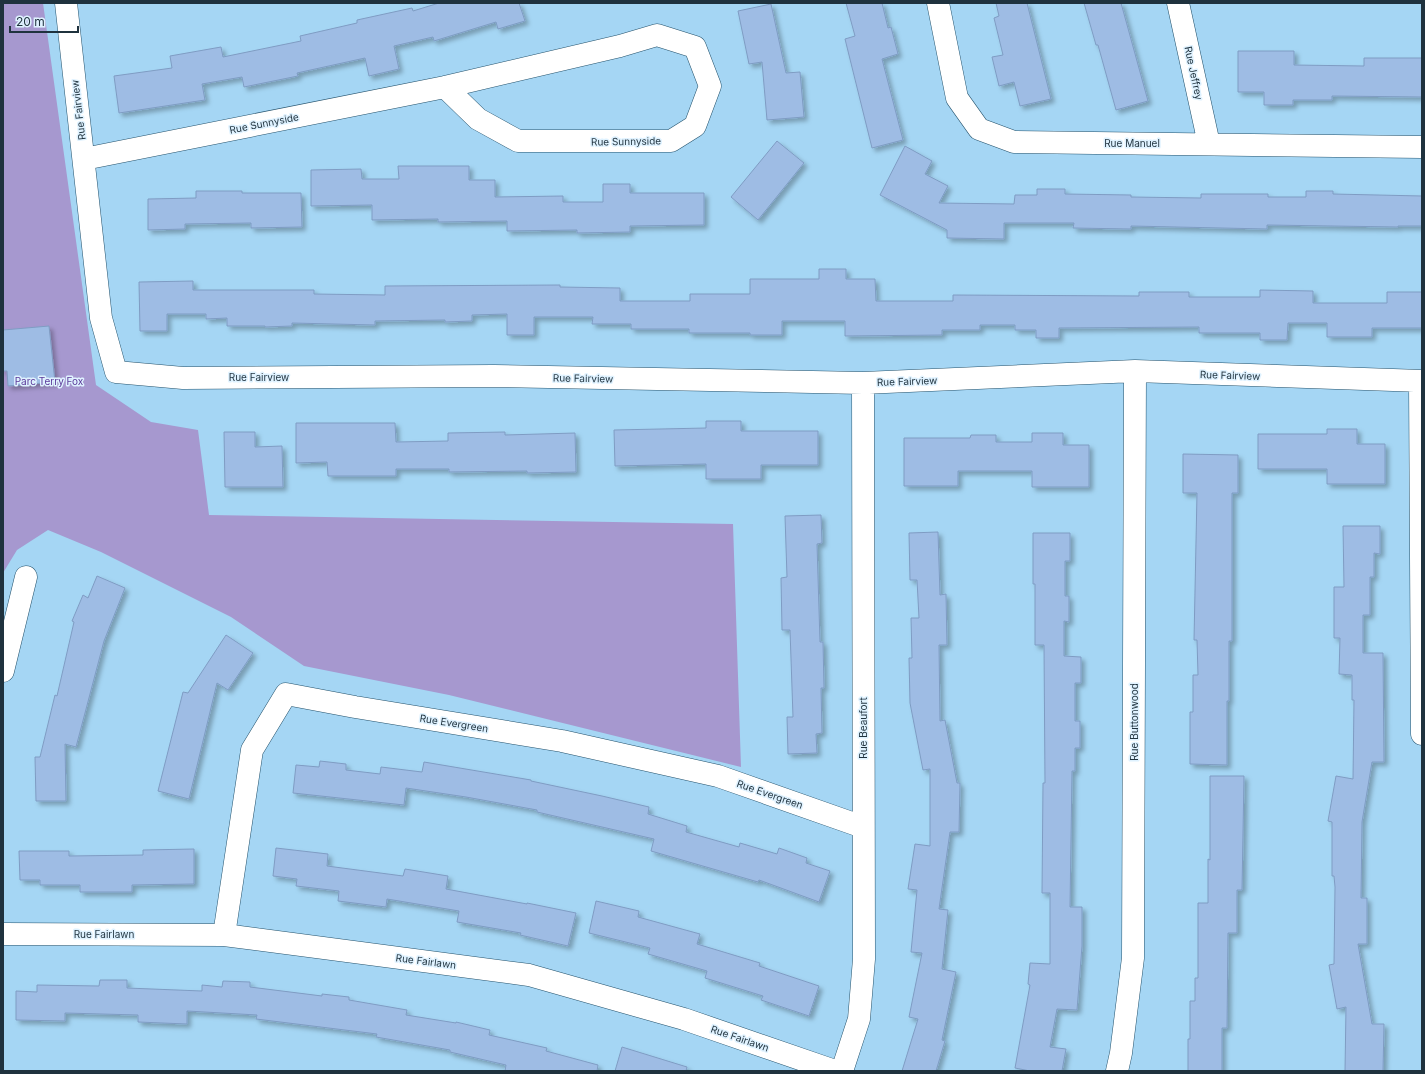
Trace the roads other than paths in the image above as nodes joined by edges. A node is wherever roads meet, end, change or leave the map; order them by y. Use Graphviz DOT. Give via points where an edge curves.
graph roads {
  1 [pos="66,3"];
  2 [pos="938,3"];
  3 [pos="1178,3"];
  4 [pos="445,87"];
  5 [pos="1209,144"];
  6 [pos="1422,147"];
  7 [pos="84,159"];
  8 [pos="1135,371"];
  9 [pos="1421,381"];
  10 [pos="863,383"];
  11 [pos="26,576"];
  12 [pos="3,671"];
  13 [pos="1422,734"];
  14 [pos="863,827"];
  15 [pos="3,934"];
  16 [pos="224,935"];
  17 [pos="835,1071"];
  18 [pos="842,1071"];
  19 [pos="1117,1071"];
  1 -- 7 [label="street, Rue Fairview"];
  2 -- 5 [label="street, Rue Manuel" via="957,98 979,129 1014,142"];
  3 -- 5 [label="street, Rue Jeffrey"];
  4 -- 4 [label="street, Rue Sunnyside" via="478,118 518,141 616,141 671,140 695,126 710,86 694,47 657,35"];
  4 -- 7 [label="street, Rue Sunnyside"];
  5 -- 6 [label="street, Rue Manuel"];
  7 -- 10 [label="street, Rue Fairview" via="101,318 116,372 183,378 494,376"];
  8 -- 9 [label="street, Rue Fairview"];
  8 -- 10 [label="street, Rue Fairview"];
  8 -- 19 [label="street, Rue Buttonwood" via="1133,958"];
  9 -- 13 [label="street"];
  10 -- 14 [label="street, Rue Beaufort"];
  11 -- 12 [label="street"];
  14 -- 16 [label="street, Rue Evergreen" via="718,776 562,741 286,694 252,750"];
  14 -- 18 [label="street, Rue Beaufort" via="864,959 859,1019"];
  15 -- 16 [label="street, Rue Fairlawn"];
  16 -- 17 [label="street, Rue Fairlawn" via="529,974 684,1019"];
}
